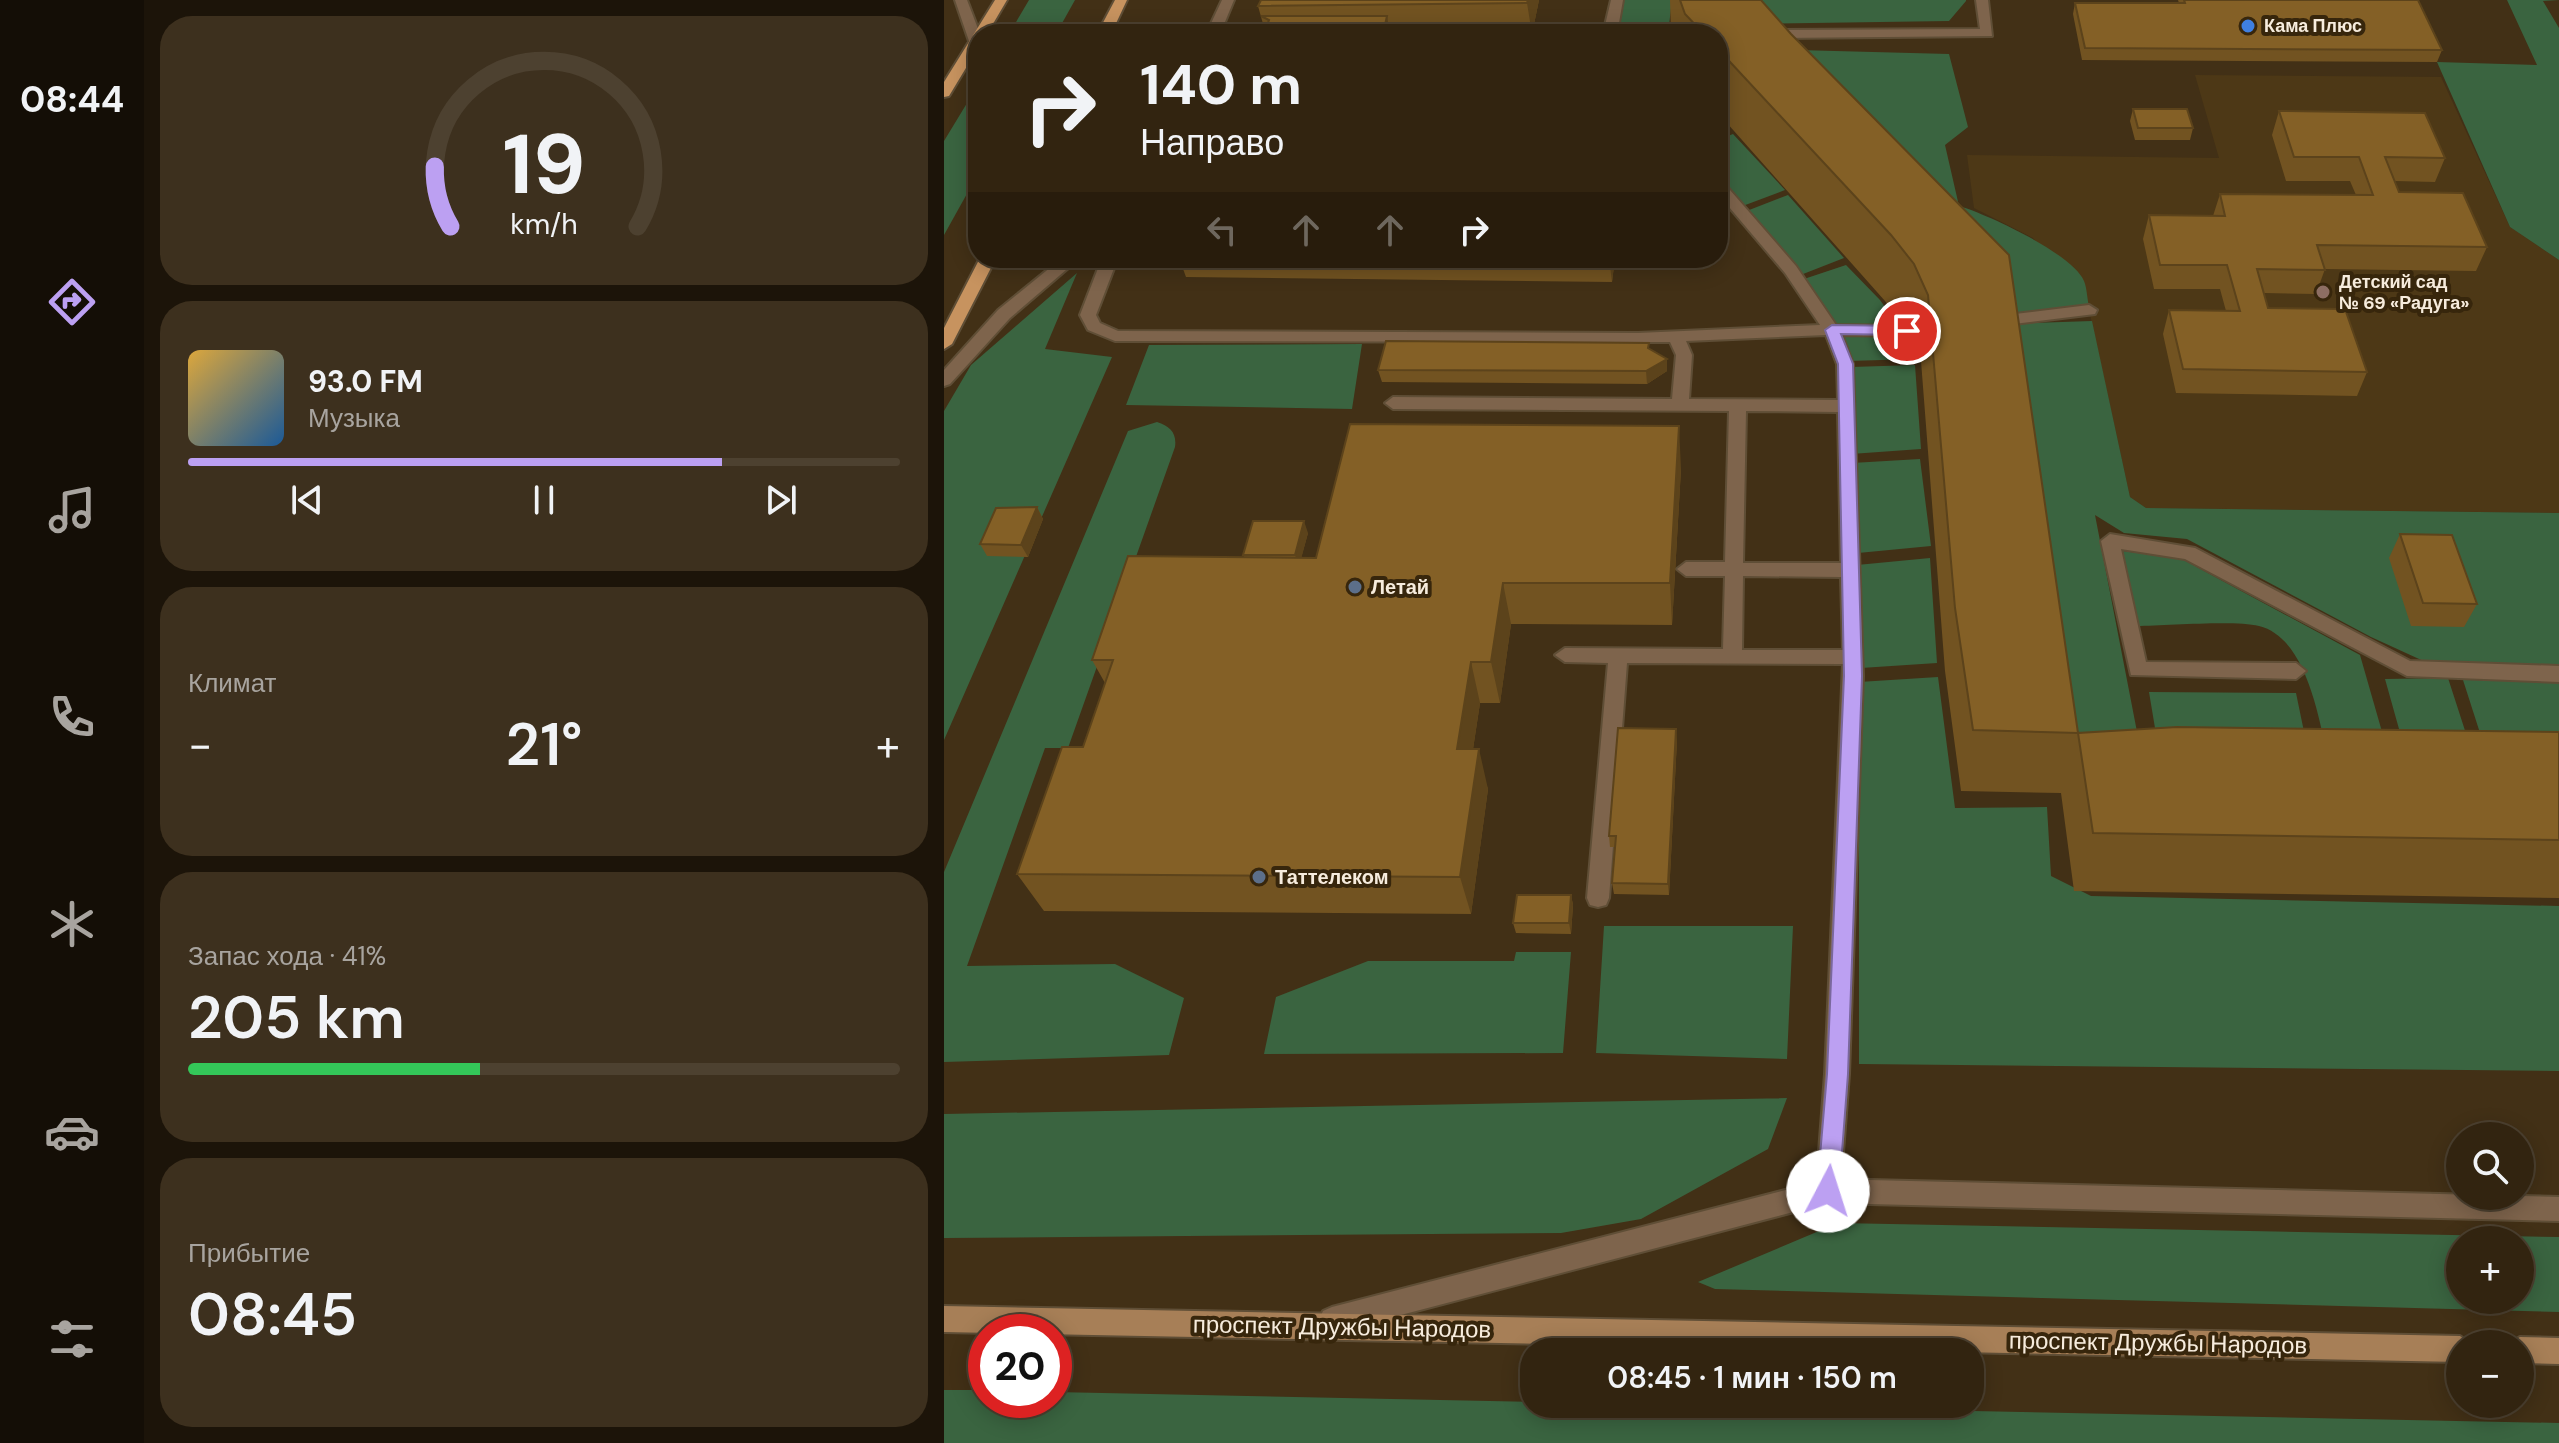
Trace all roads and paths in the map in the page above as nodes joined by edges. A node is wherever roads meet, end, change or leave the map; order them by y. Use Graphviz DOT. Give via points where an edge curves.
graph roads {
  1 [pos="961,0"];
  2 [pos="1001,0"];
  3 [pos="1121,0"];
  4 [pos="1228,0"];
  5 [pos="1617,0"];
  6 [pos="1982,0"];
  7 [pos="972,24"];
  8 [pos="986,24"];
  9 [pos="1109,24"];
  10 [pos="1217,24"];
  11 [pos="1612,24"];
  12 [pos="1752,35"];
  13 [pos="968,53"];
  14 [pos="944,93"];
  15 [pos="1728,197"];
  16 [pos="983,268"];
  17 [pos="1060,268"];
  18 [pos="1106,268"];
  19 [pos="2089,310"];
  20 [pos="1998,321"];
  21 [pos="1832,330"];
  22 [pos="1907,331"];
  23 [pos="1675,334"];
  24 [pos="944,344"];
  25 [pos="944,380"];
  26 [pos="1393,403"];
  27 [pos="1680,405"];
  28 [pos="1738,405"];
  29 [pos="1846,406"];
  30 [pos="1686,569"];
  31 [pos="1734,569"];
  32 [pos="1851,570"];
  33 [pos="1565,655"];
  34 [pos="1618,655"];
  35 [pos="1732,657"];
  36 [pos="1852,657"];
  37 [pos="2296,671"];
  38 [pos="2559,674"];
  39 [pos="1598,898"];
  40 [pos="1828,1191"];
  41 [pos="2559,1209"];
  42 [pos="944,1319"];
  43 [pos="1307,1327"];
  44 [pos="2446,1349"];
  45 [pos="2534,1350"];
  46 [pos="2559,1351"];
  1 -- 7 [label="street"];
  2 -- 8 [label="main road"];
  3 -- 9 [label="main road"];
  4 -- 10 [label="street"];
  5 -- 11 [label="street"];
  6 -- 12 [label="street" via="1987,33"];
  13 -- 14 [label="main road"];
  15 -- 21 [label="street"];
  16 -- 24 [label="main road"];
  17 -- 25 [label="street" via="1004,314"];
  18 -- 23 [label="street" via="1088,315 1094,326 1115,336"];
  19 -- 20 [label="street"];
  21 -- 22 [label="street"];
  21 -- 23 [label="street"];
  21 -- 29 [label="street" via="1845,364"];
  23 -- 27 [label="street" via="1684,355"];
  26 -- 27 [label="street"];
  27 -- 28 [label="street"];
  28 -- 29 [label="street"];
  28 -- 31 [label="street"];
  29 -- 32 [label="street"];
  30 -- 31 [label="street"];
  31 -- 32 [label="street"];
  31 -- 35 [label="street"];
  32 -- 36 [label="street"];
  33 -- 34 [label="street"];
  34 -- 35 [label="street"];
  34 -- 39 [label="street"];
  35 -- 36 [label="street"];
  36 -- 40 [label="street"];
  37 -- 38 [label="street" via="2138,670 2110,541 2189,553 2407,668"];
  40 -- 41 [label="street"];
  40 -- 43 [label="street"];
  42 -- 43 [label="main road, проспект Дружбы Народов"];
  43 -- 44 [label="main road, проспект Дружбы Народов"];
  45 -- 46 [label="main road"];
}
